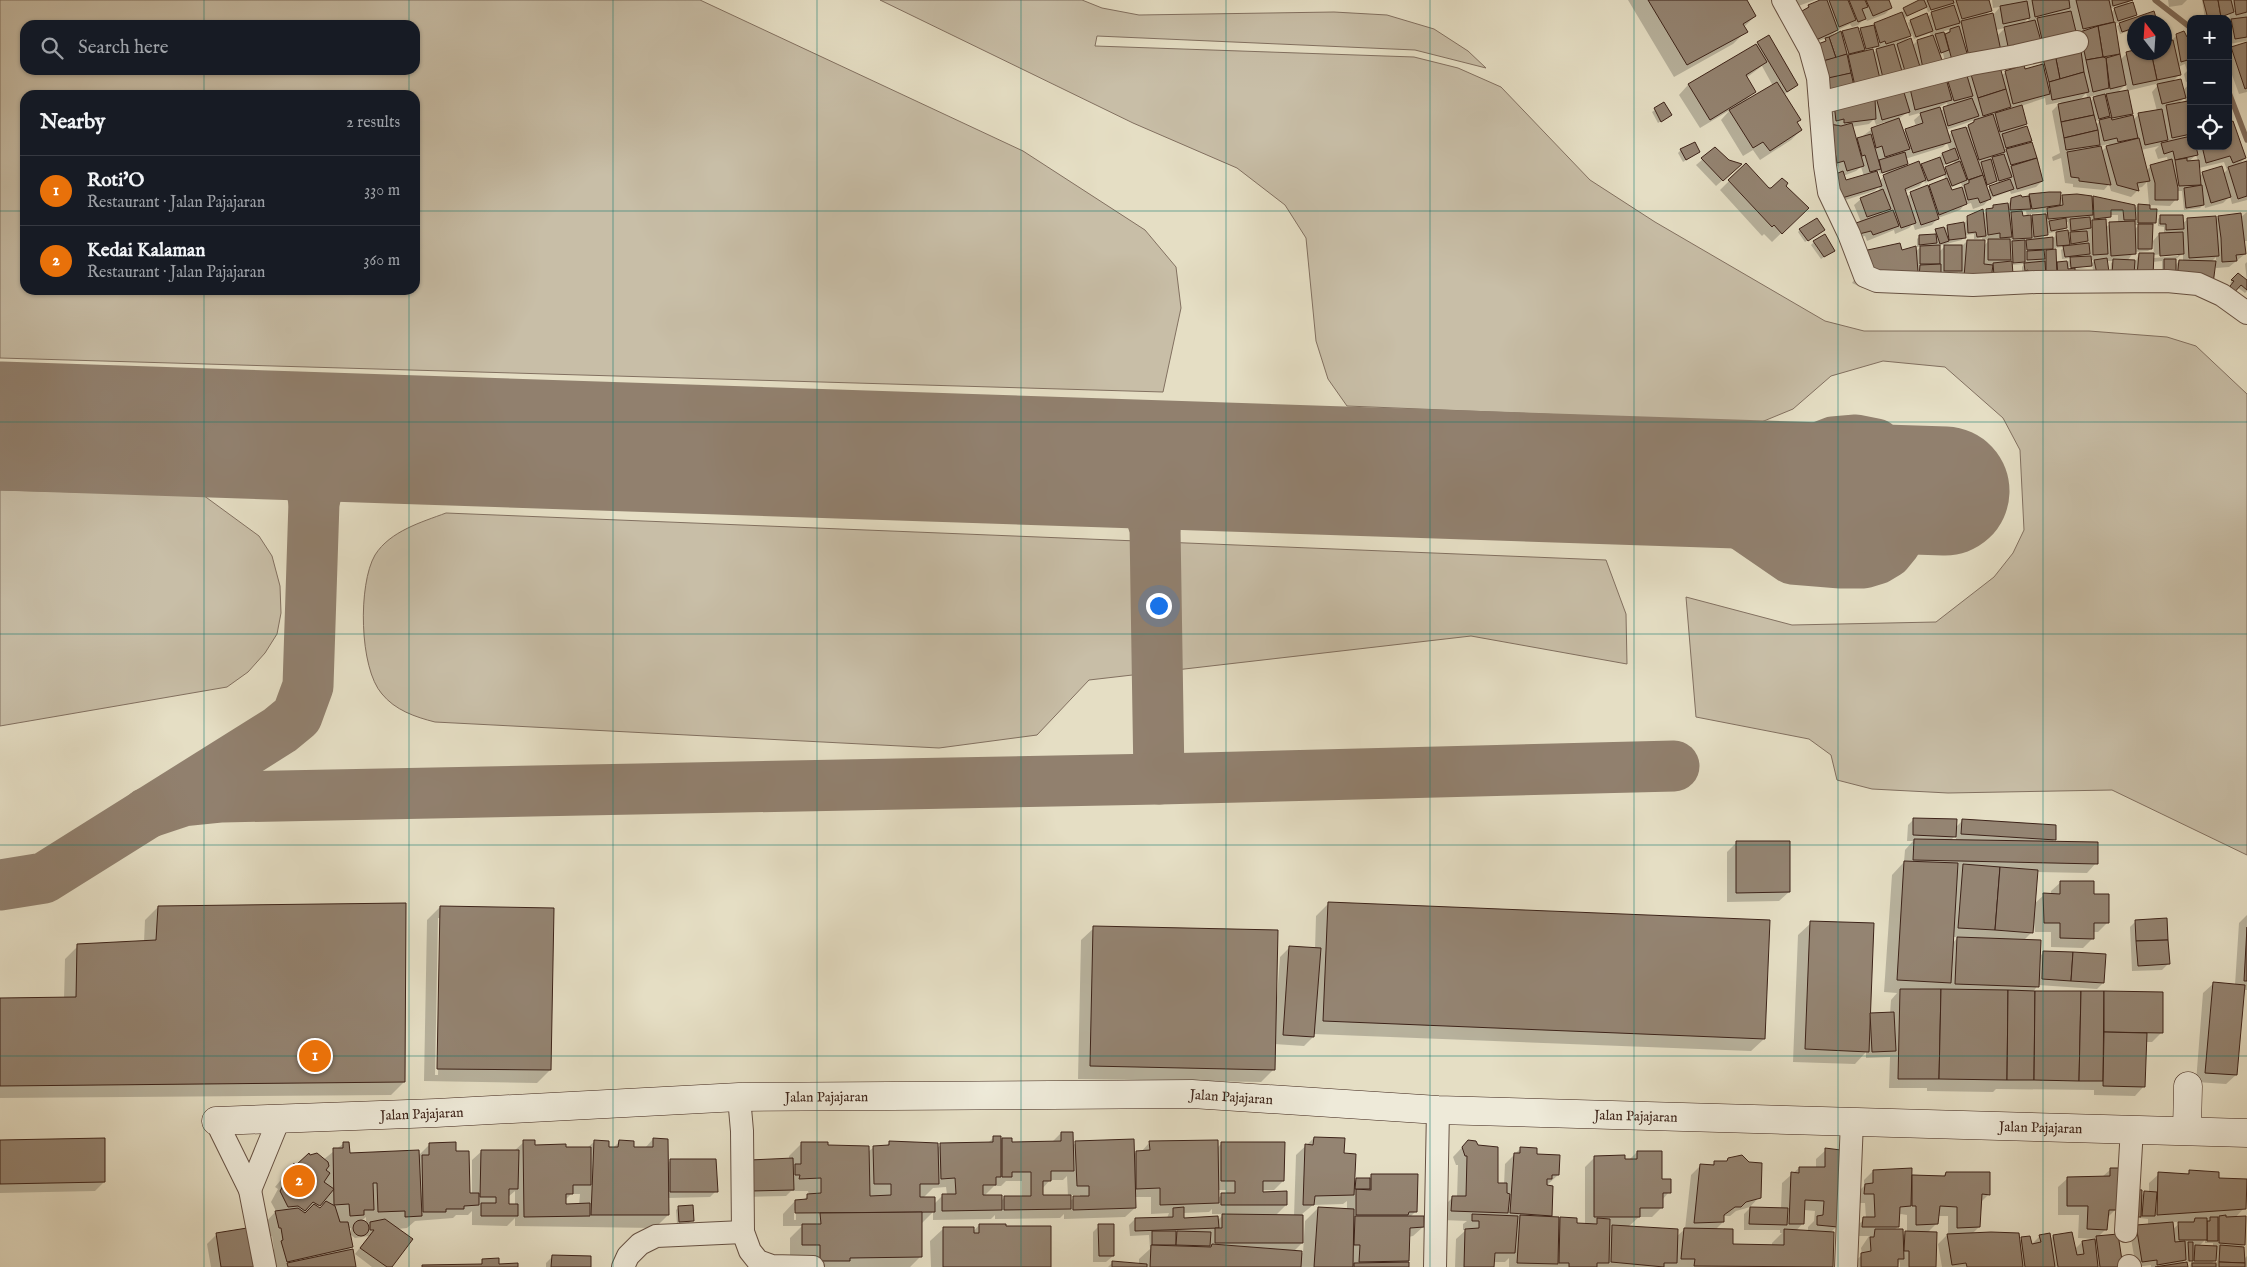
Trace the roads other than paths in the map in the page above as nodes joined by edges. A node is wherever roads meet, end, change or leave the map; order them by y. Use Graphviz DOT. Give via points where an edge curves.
graph roads {
  1 [pos="1782,0"];
  2 [pos="2077,42"];
  3 [pos="1820,102"];
  4 [pos="2247,313"];
  5 [pos="2188,1086"];
  6 [pos="739,1097"];
  7 [pos="1438,1110"];
  8 [pos="279,1119"];
  9 [pos="216,1121"];
  10 [pos="1852,1121"];
  11 [pos="2132,1128"];
  12 [pos="2187,1130"];
  13 [pos="2247,1132"];
  14 [pos="250,1190"];
  15 [pos="2126,1231"];
  16 [pos="743,1232"];
  17 [pos="264,1267"];
  18 [pos="622,1267"];
  19 [pos="813,1267"];
  20 [pos="1435,1267"];
  21 [pos="1846,1267"];
  1 -- 3 [label="street" via="1810,49"];
  2 -- 3 [label="street" via="1971,64"];
  3 -- 4 [label="street" via="1829,192 1865,276 1876,282 1973,285 2167,281 2198,284 2222,295"];
  5 -- 12 [label="main road"];
  6 -- 7 [label="main road, Jalan Pajajaran" via="1192,1094"];
  6 -- 8 [label="main road, Jalan Pajajaran"];
  6 -- 16 [label="street"];
  7 -- 10 [label="main road, Jalan Pajajaran"];
  7 -- 20 [label="street"];
  8 -- 9 [label="main road, Jalan Pajajaran"];
  8 -- 14 [label="street"];
  9 -- 14 [label="street"];
  10 -- 11 [label="main road, Jalan Pajajaran"];
  10 -- 21 [label="street"];
  11 -- 12 [label="main road, Jalan Pajajaran"];
  11 -- 15 [label="street"];
  12 -- 13 [label="main road, Jalan Pajajaran"];
  14 -- 17 [label="street"];
  16 -- 18 [label="street" via="656,1236 640,1244"];
  16 -- 19 [label="street" via="750,1251 758,1261 772,1266"];
}
